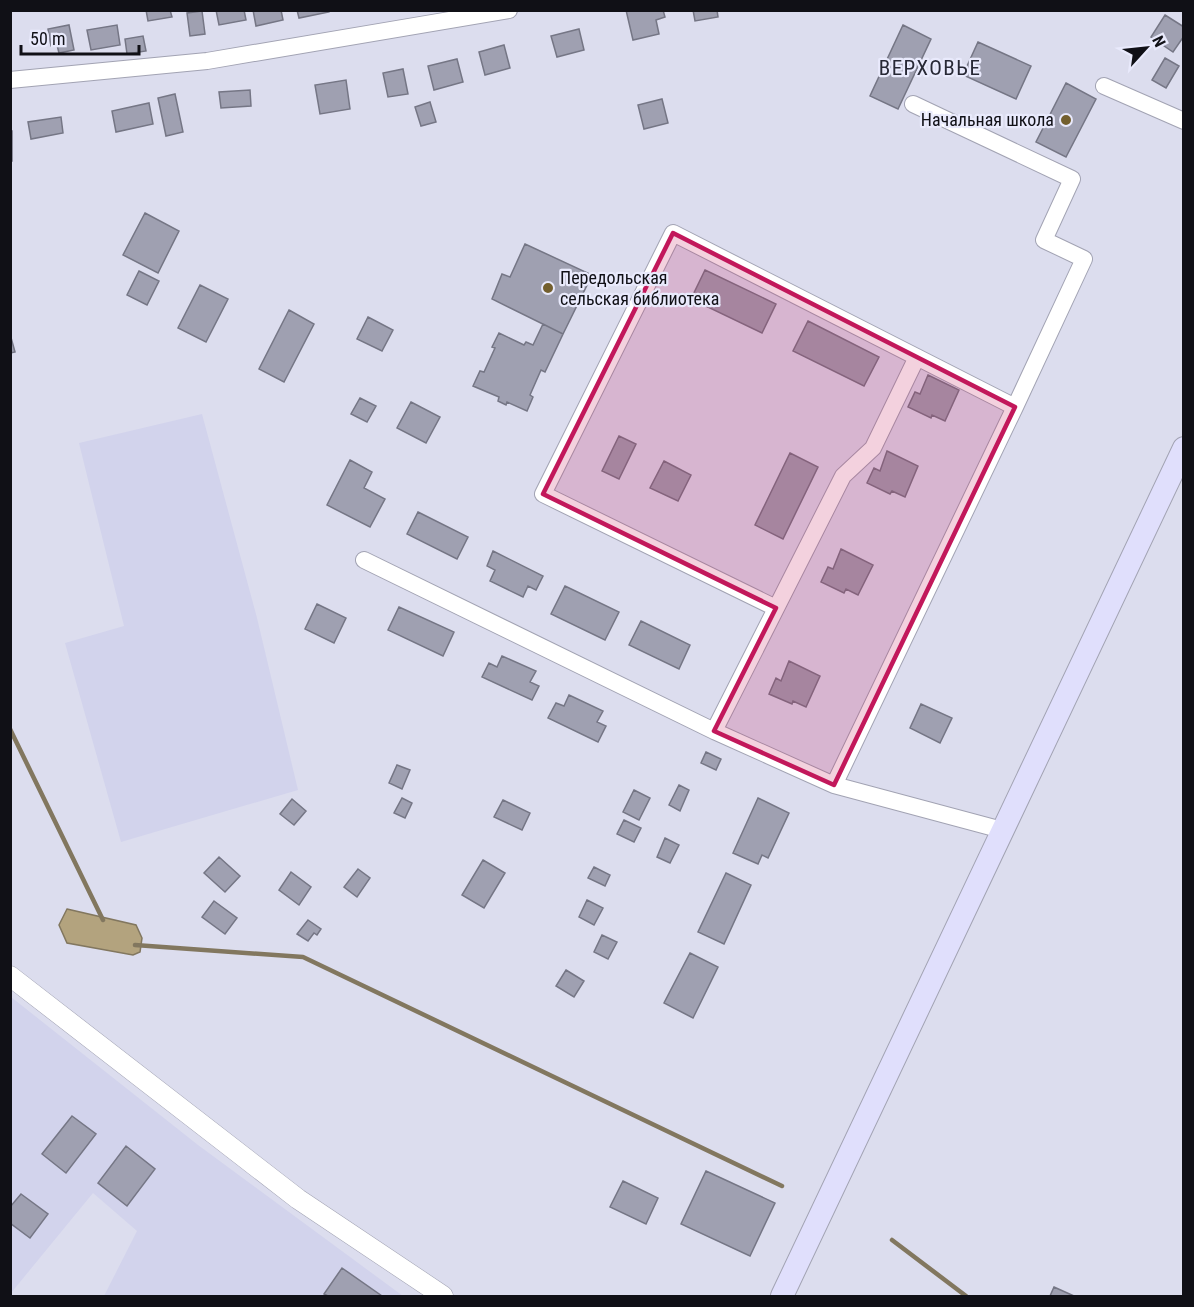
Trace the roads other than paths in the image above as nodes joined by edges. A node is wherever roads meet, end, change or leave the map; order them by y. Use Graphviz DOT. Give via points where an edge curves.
graph roads {
  1 [pos="509,10"];
  2 [pos="10,80"];
  3 [pos="1104,86"];
  4 [pos="913,104"];
  5 [pos="1184,121"];
  6 [pos="917,357"];
  7 [pos="1015,407"];
  8 [pos="1184,448"];
  9 [pos="364,560"];
  10 [pos="776,608"];
  11 [pos="714,731"];
  12 [pos="834,785"];
  13 [pos="1002,830"];
  14 [pos="10,976"];
  15 [pos="443,1296"];
  16 [pos="782,1296"];
  1 -- 2 [label="street" via="207,61"];
  3 -- 5 [label="street"];
  4 -- 7 [label="street" via="1072,179 1044,240 1084,259"];
  6 -- 7 [label="street"];
  6 -- 10 [label="street" via="873,448 843,476"];
  6 -- 10 [label="street" via="673,233 543,494"];
  7 -- 12 [label="street"];
  8 -- 13 [label="main road"];
  9 -- 11 [label="street"];
  10 -- 11 [label="street"];
  11 -- 12 [label="street"];
  12 -- 13 [label="street"];
  13 -- 16 [label="main road"];
  14 -- 15 [label="street" via="298,1200"];
}
